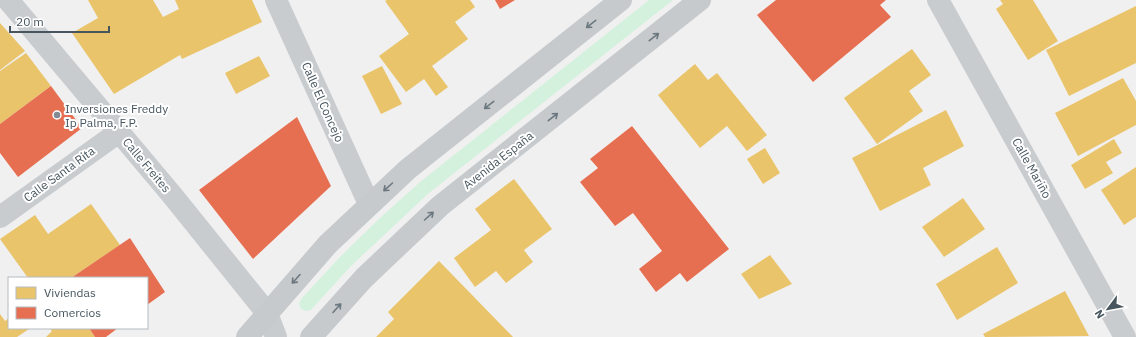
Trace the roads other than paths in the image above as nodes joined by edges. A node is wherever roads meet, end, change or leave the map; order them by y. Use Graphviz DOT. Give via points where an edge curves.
graph roads {
  1 [pos="8,0"];
  2 [pos="276,0"];
  3 [pos="621,0"];
  4 [pos="700,0"];
  5 [pos="938,0"];
  6 [pos="119,132"];
  7 [pos="369,204"];
  8 [pos="0,217"];
  9 [pos="267,313"];
  10 [pos="247,337"];
  11 [pos="276,337"];
  12 [pos="312,337"];
  13 [pos="1125,337"];
  1 -- 6 [label="street, Calle Freites"];
  2 -- 7 [label="street, Calle El Concejo"];
  3 -- 7 [label="main road, one-way" via="408,169"];
  12 -- 4 [label="main road, Avenida España, one-way" via="364,278 440,206"];
  5 -- 13 [label="street, Calle Mariño"];
  6 -- 8 [label="street, Calle Santa Rita"];
  6 -- 9 [label="street, Calle Freites"];
  7 -- 9 [label="main road, one-way" via="328,244"];
  9 -- 10 [label="main road"];
  9 -- 11 [label="street, Calle Freites"];
}
